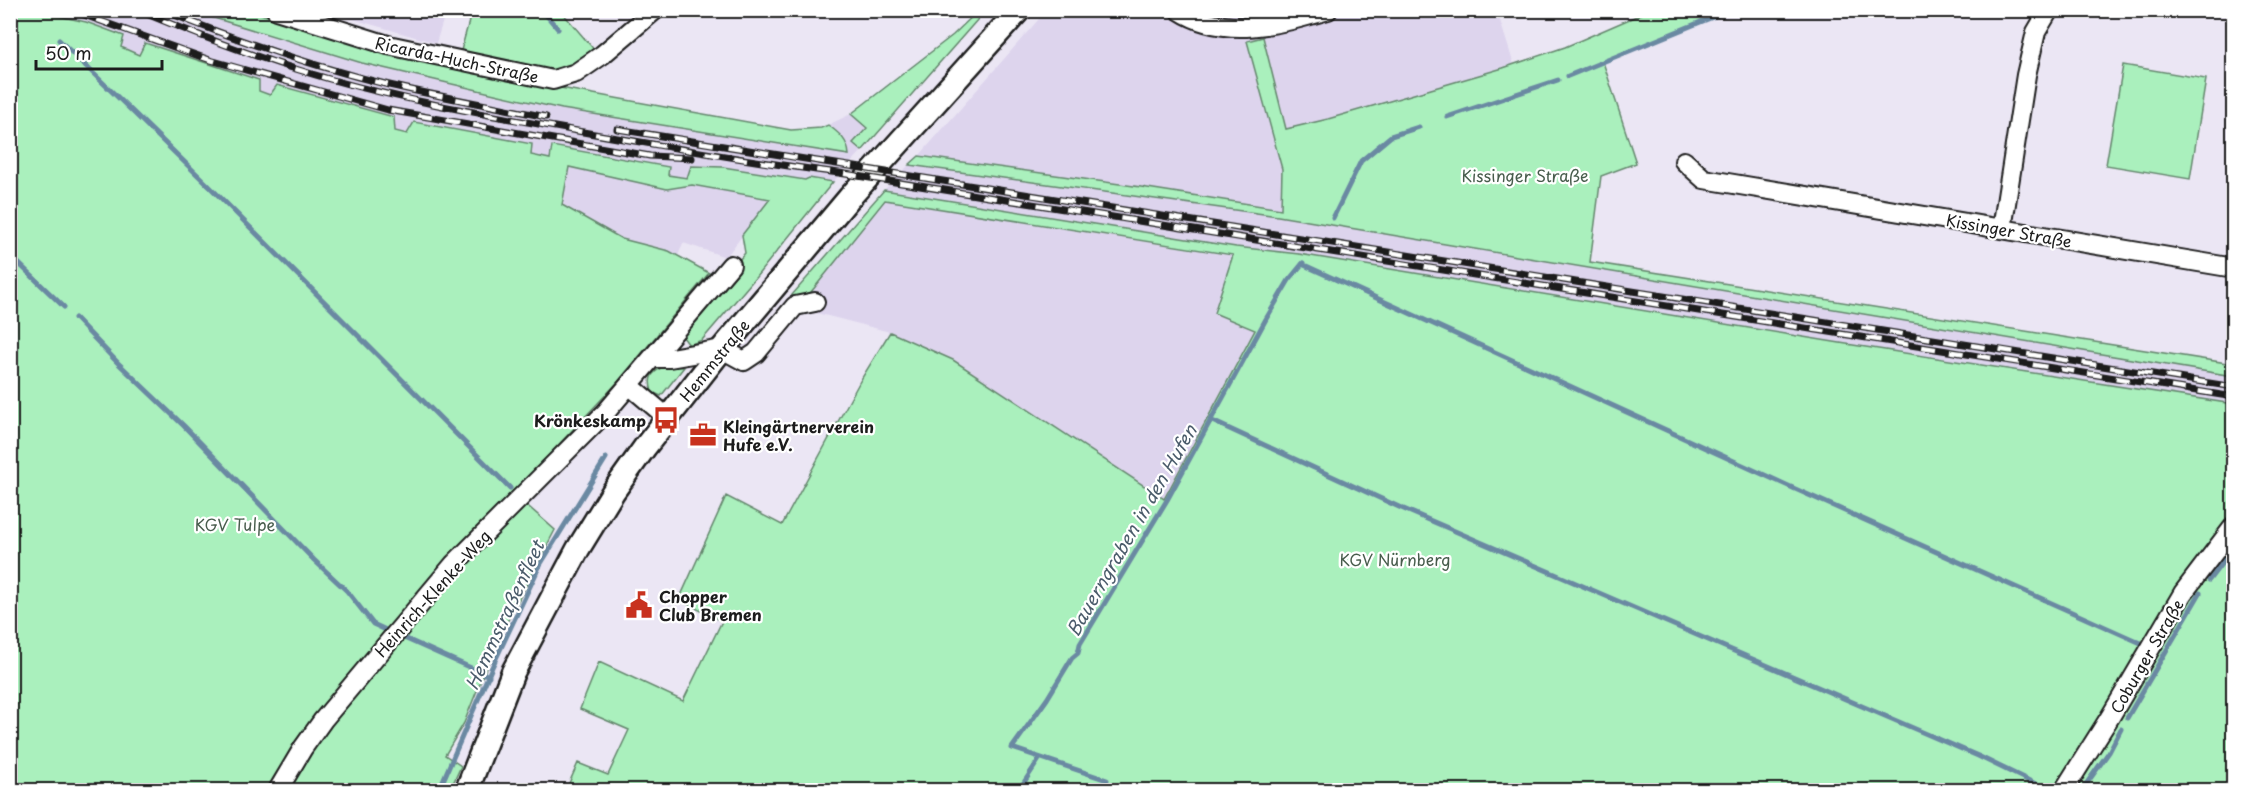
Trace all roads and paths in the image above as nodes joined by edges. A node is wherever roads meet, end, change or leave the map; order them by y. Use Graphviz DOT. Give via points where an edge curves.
graph roads {
  1 [pos="276,10"];
  2 [pos="655,10"];
  3 [pos="1019,10"];
  4 [pos="1179,10"];
  5 [pos="1328,10"];
  6 [pos="2049,10"];
  7 [pos="1683,161"];
  8 [pos="2002,229"];
  9 [pos="731,265"];
  10 [pos="2234,268"];
  11 [pos="815,302"];
  12 [pos="722,350"];
  13 [pos="654,358"];
  14 [pos="629,385"];
  15 [pos="668,418"];
  16 [pos="2234,526"];
  17 [pos="278,790"];
  18 [pos="467,790"];
  19 [pos="2064,790"];
  1 -- 2 [label="street, Ricarda-Huch-Straße" via="370,40 553,80 576,73"];
  3 -- 12 [label="street, Hemmstraße" via="850,197"];
  4 -- 5 [label="street" via="1194,20 1252,28"];
  6 -- 8 [label="street" via="2036,32 2026,75"];
  7 -- 8 [label="street, Kissinger Straße" via="1704,179"];
  8 -- 10 [label="street, Kissinger Straße"];
  9 -- 13 [label="street, Heinrich-Klenke-Weg"];
  11 -- 12 [label="street" via="795,306 756,353 744,361"];
  12 -- 13 [label="street"];
  12 -- 15 [label="street, Hemmstraße"];
  13 -- 14 [label="street, Heinrich-Klenke-Weg"];
  14 -- 15 [label="street"];
  14 -- 17 [label="street, Heinrich-Klenke-Weg" via="454,564 323,720"];
  15 -- 18 [label="street, Hemmstraße" via="578,549 513,672"];
  16 -- 19 [label="street, Coburger Straße" via="2183,593"];
}
